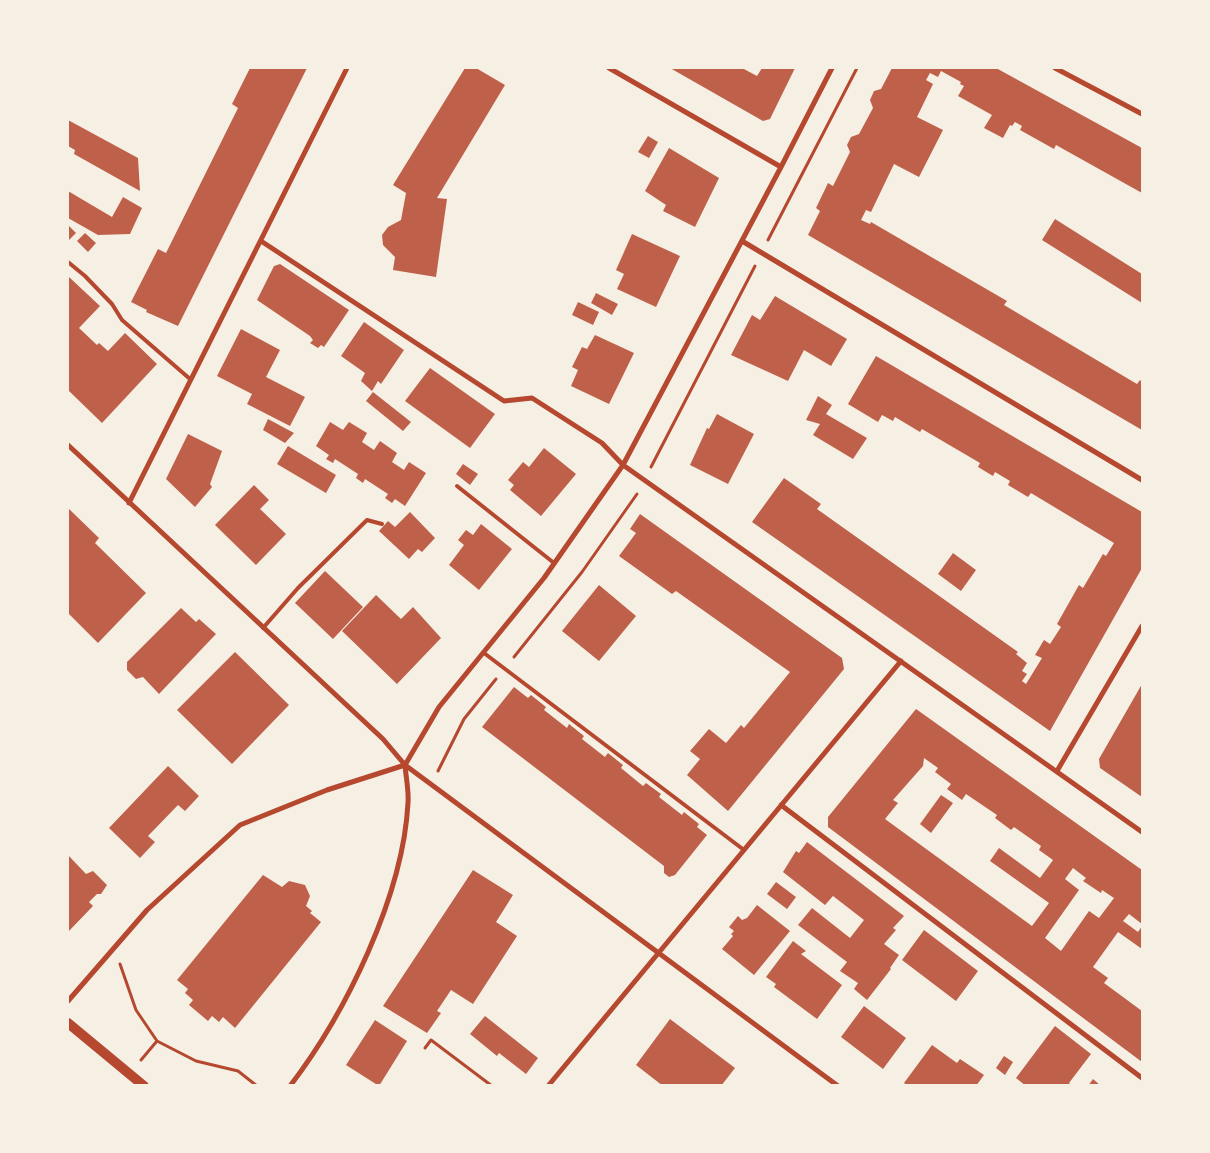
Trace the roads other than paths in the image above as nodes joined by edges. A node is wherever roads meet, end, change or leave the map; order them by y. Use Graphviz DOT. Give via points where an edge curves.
graph roads {
  1 [pos="347,68"];
  2 [pos="609,68"];
  3 [pos="832,68"];
  4 [pos="1055,68"];
  5 [pos="1142,114"];
  6 [pos="781,167"];
  7 [pos="261,241"];
  8 [pos="742,241"];
  9 [pos="68,262"];
  10 [pos="190,379"];
  11 [pos="68,445"];
  12 [pos="622,465"];
  13 [pos="1142,480"];
  14 [pos="457,486"];
  15 [pos="129,503"];
  16 [pos="382,524"];
  17 [pos="554,563"];
  18 [pos="1142,626"];
  19 [pos="263,628"];
  20 [pos="484,653"];
  21 [pos="901,662"];
  22 [pos="406,765"];
  23 [pos="1057,771"];
  24 [pos="781,805"];
  25 [pos="1142,832"];
  26 [pos="744,850"];
  27 [pos="658,952"];
  28 [pos="68,1000"];
  29 [pos="68,1023"];
  30 [pos="1142,1078"];
  31 [pos="144,1086"];
  32 [pos="290,1086"];
  33 [pos="548,1086"];
  34 [pos="838,1086"];
  1 -- 7 [label="street"];
  2 -- 6 [label="street"];
  3 -- 6 [label="street"];
  4 -- 5 [label="street"];
  6 -- 8 [label="street"];
  7 -- 10 [label="street"];
  7 -- 12 [label="street" via="504,401 532,398 602,443"];
  8 -- 12 [label="street"];
  8 -- 13 [label="street"];
  9 -- 10 [label="lane" via="112,304 122,320"];
  10 -- 15 [label="street"];
  11 -- 15 [label="street"];
  12 -- 17 [label="street"];
  12 -- 21 [label="street"];
  14 -- 17 [label="lane"];
  15 -- 19 [label="street"];
  16 -- 19 [label="lane" via="367,520 298,588"];
  17 -- 20 [label="street"];
  18 -- 23 [label="street"];
  19 -- 22 [label="street" via="383,739"];
  20 -- 22 [label="street" via="439,706"];
  20 -- 26 [label="lane"];
  21 -- 23 [label="street"];
  21 -- 24 [label="street"];
  22 -- 27 [label="street"];
  22 -- 28 [label="street" via="327,790 240,824 147,910"];
  22 -- 32 [label="street" via="408,803 401,852 388,899 364,960 313,1053"];
  23 -- 25 [label="street"];
  24 -- 26 [label="street"];
  24 -- 30 [label="street"];
  26 -- 27 [label="street"];
  27 -- 33 [label="street"];
  27 -- 34 [label="street"];
  29 -- 31 [label="main road"];
}
